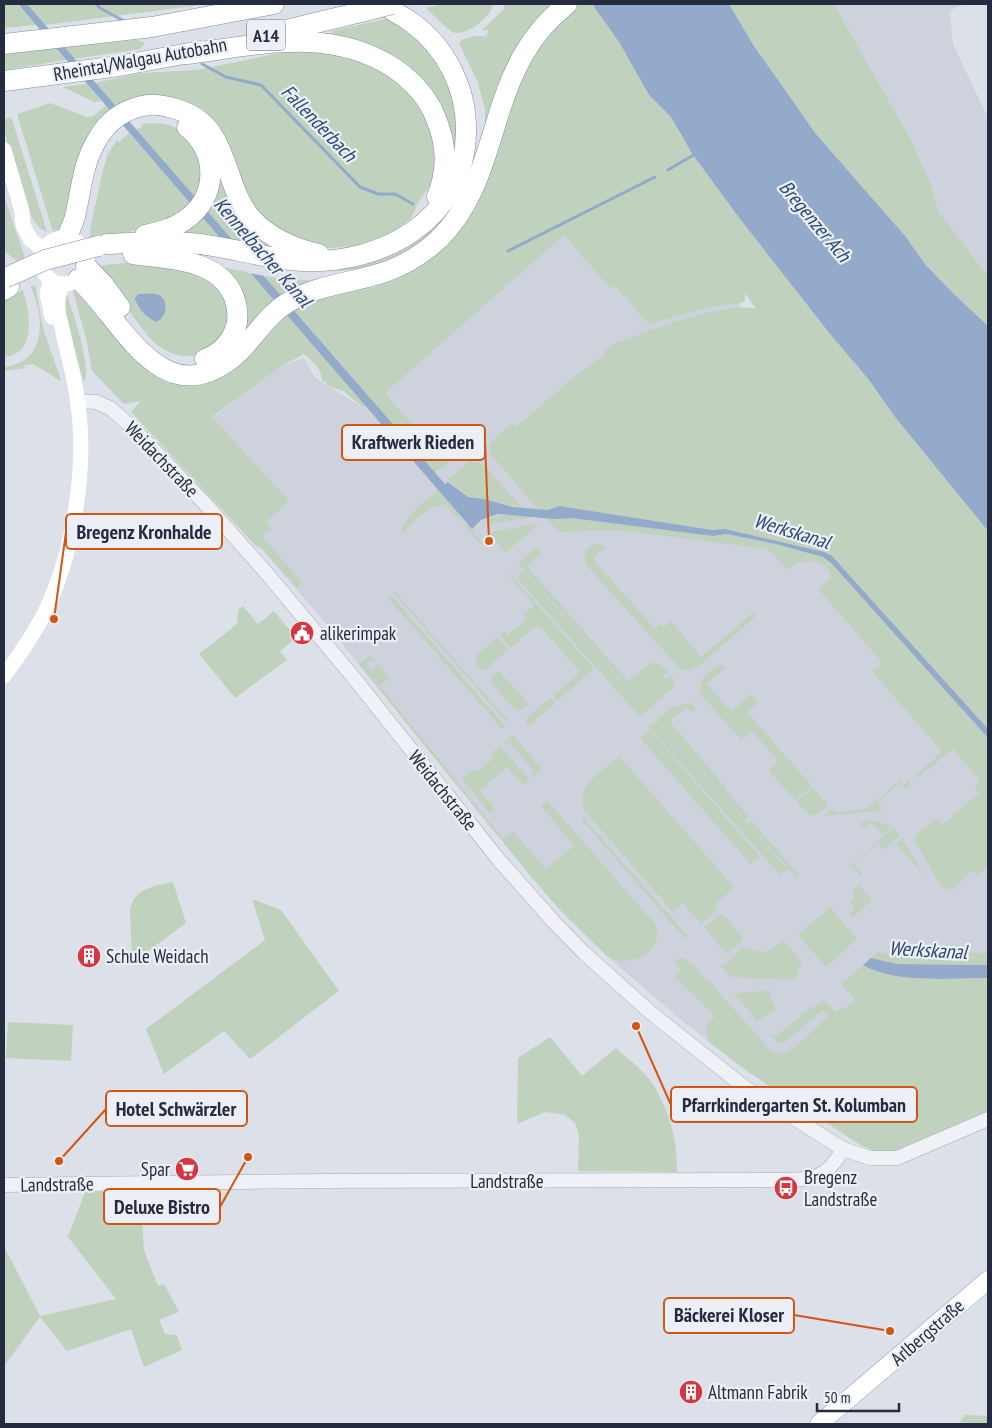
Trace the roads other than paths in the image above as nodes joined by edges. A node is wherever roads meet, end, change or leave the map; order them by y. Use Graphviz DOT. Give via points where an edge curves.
graph roads {
  1 [pos="274,4"];
  2 [pos="392,4"];
  3 [pos="407,4"];
  4 [pos="567,4"];
  5 [pos="376,7"];
  6 [pos="4,44"];
  7 [pos="187,54"];
  8 [pos="4,81"];
  9 [pos="132,116"];
  10 [pos="4,150"];
  11 [pos="475,184"];
  12 [pos="419,226"];
  13 [pos="133,254"];
  14 [pos="75,257"];
  15 [pos="348,258"];
  16 [pos="263,261"];
  17 [pos="364,276"];
  18 [pos="5,283"];
  19 [pos="78,401"];
  20 [pos="4,676"];
  21 [pos="988,1119"];
  22 [pos="843,1150"];
  23 [pos="4,1185"];
  24 [pos="988,1280"];
  25 [pos="819,1424"];
  1 -- 6 [label="highway, Rheintal/Walgau Autobahn / A14" via="160,26"];
  2 -- 5 [label="highway, Rheintal/Walgau Autobahn / A14, bridge"];
  3 -- 11 [label="highway" via="441,32 459,54 471,77 480,119 480,152"];
  4 -- 11 [label="highway" via="525,51"];
  5 -- 7 [label="highway, Rheintal/Walgau Autobahn / A14"];
  5 -- 12 [label="highway" via="410,22 431,40 458,82 466,113 465,148 458,176 440,207"];
  7 -- 8 [label="highway, Rheintal/Walgau Autobahn / A14"];
  7 -- 12 [label="highway" via="285,42 319,42 364,53 398,71 430,106 444,145 442,182 434,203"];
  9 -- 14 [label="highway" via="114,127 101,158 86,226"];
  9 -- 14 [label="highway" via="160,117 192,131 209,158 210,185 201,205 175,226"];
  9 -- 15 [label="highway" via="140,107 162,105 198,119 217,141 239,200 260,227 301,249"];
  10 -- 14 [label="main road" via="22,211 34,230"];
  11 -- 17 [label="highway" via="460,214 431,245 400,266"];
  12 -- 15 [label="highway" via="393,244"];
  13 -- 14 [label="highway"];
  13 -- 14 [label="highway" via="190,262 220,276 232,290 237,308 236,324 224,347 199,361 183,362 164,356 145,340 103,284"];
  13 -- 16 [label="highway" via="165,252"];
  14 -- 16 [label="highway" via="163,241 198,244"];
  14 -- 17 [label="highway" via="94,295 141,354 158,366 193,375 223,365 279,308 300,296"];
  14 -- 18 [label="highway, bridge" via="44,260"];
  14 -- 19 [label="main road" via="58,301"];
  15 -- 16 [label="highway"];
  16 -- 17 [label="highway" via="330,277"];
  19 -- 20 [label="main road" via="78,498 66,552 42,617"];
  19 -- 22 [label="street, Weidachstraße" via="96,402 110,408 209,508 354,678 522,887 584,953 743,1086"];
  21 -- 22 [label="street" via="897,1158 870,1158"];
  22 -- 23 [label="street, Landstraße" via="835,1163 820,1175 784,1180"];
  24 -- 25 [label="main road, Arlbergstraße"];
}
